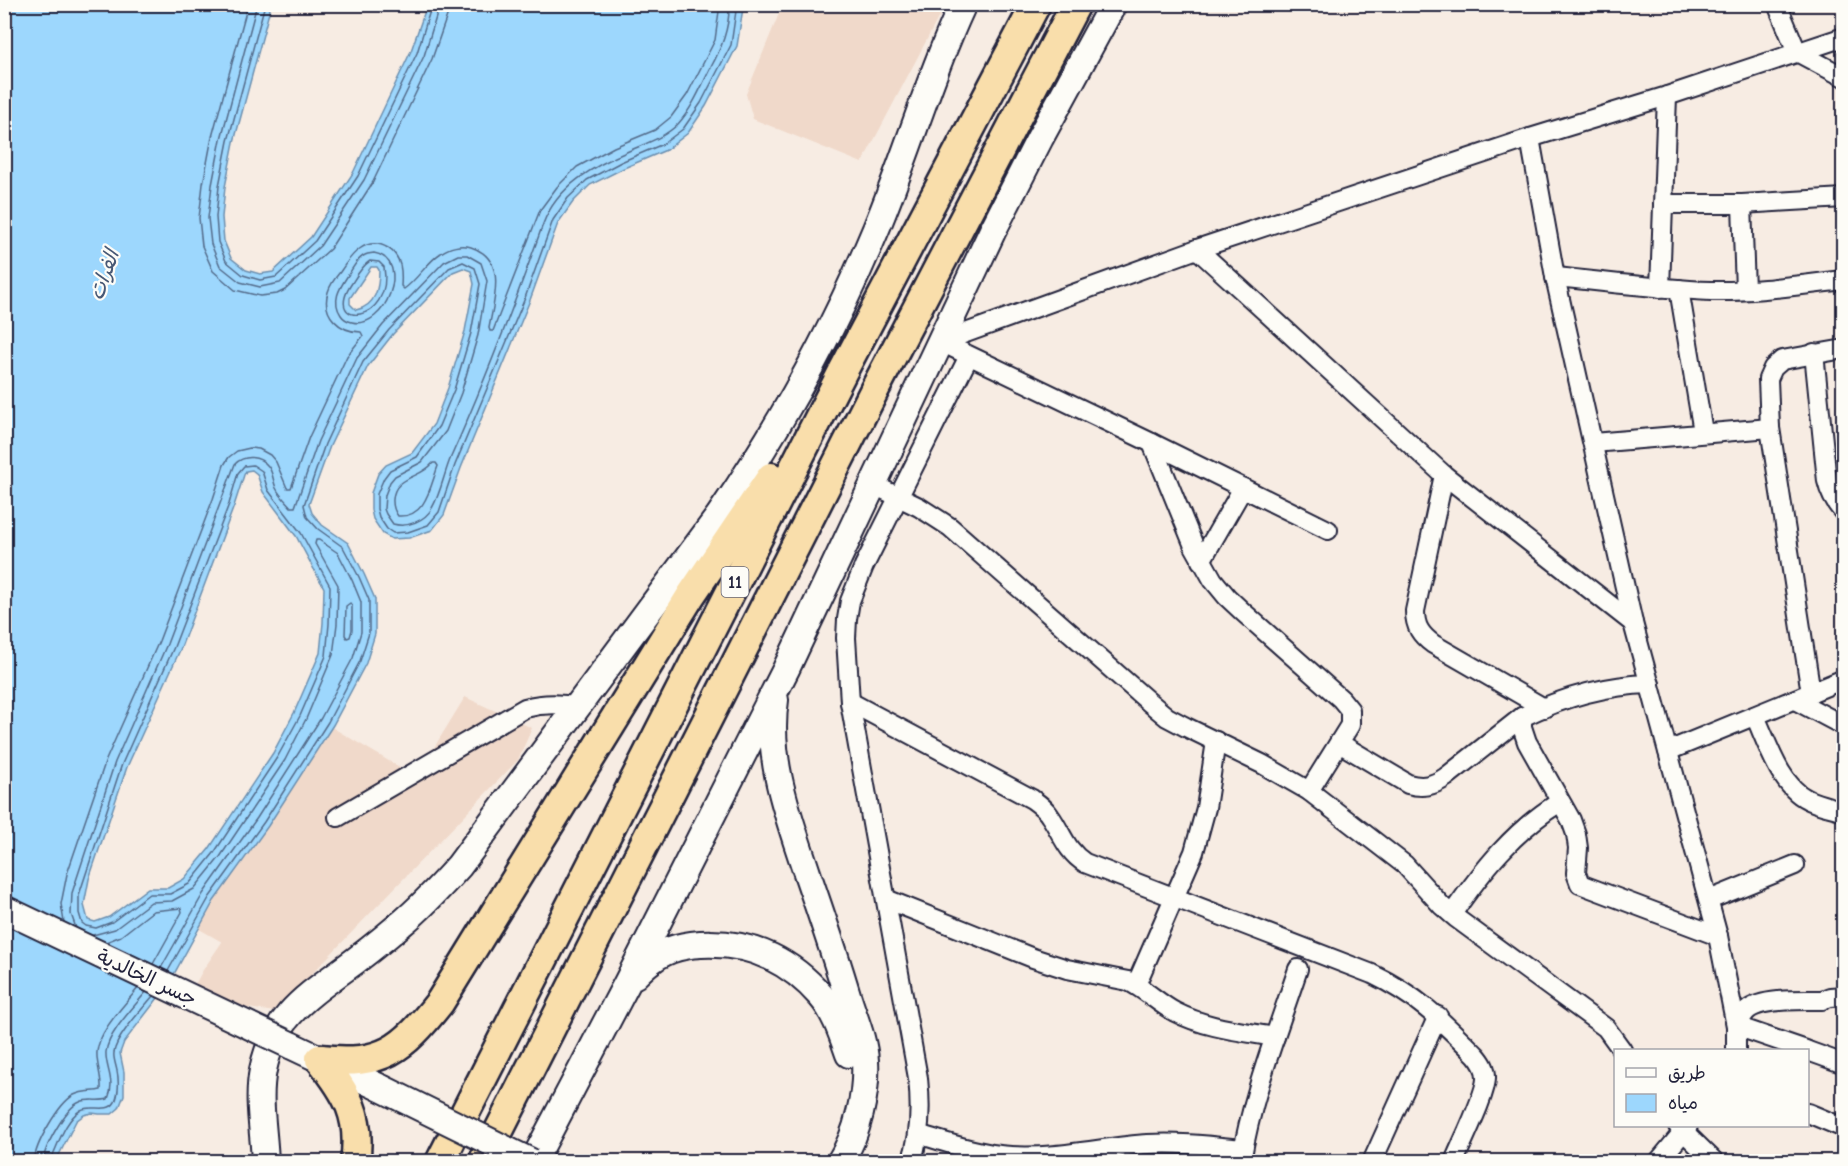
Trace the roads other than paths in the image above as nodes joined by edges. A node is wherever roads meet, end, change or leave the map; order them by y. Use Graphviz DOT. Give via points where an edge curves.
graph roads {
  1 [pos="963,4"];
  2 [pos="1036,4"];
  3 [pos="1076,4"];
  4 [pos="1113,4"];
  5 [pos="1777,4"];
  6 [pos="1844,37"];
  7 [pos="1797,52"];
  8 [pos="1844,77"];
  9 [pos="1667,96"];
  10 [pos="1530,138"];
  11 [pos="1844,198"];
  12 [pos="1663,204"];
  13 [pos="1742,204"];
  14 [pos="1197,249"];
  15 [pos="1555,277"];
  16 [pos="1844,280"];
  17 [pos="1660,288"];
  18 [pos="1679,289"];
  19 [pos="1745,290"];
  20 [pos="941,342"];
  21 [pos="1844,349"];
  22 [pos="1814,353"];
  23 [pos="969,356"];
  24 [pos="843,371"];
  25 [pos="875,389"];
  26 [pos="1770,428"];
  27 [pos="1703,432"];
  28 [pos="1152,443"];
  29 [pos="1593,443"];
  30 [pos="1444,475"];
  31 [pos="874,485"];
  32 [pos="1243,488"];
  33 [pos="899,497"];
  34 [pos="1844,513"];
  35 [pos="1328,530"];
  36 [pos="1201,561"];
  37 [pos="1633,623"];
  38 [pos="786,669"];
  39 [pos="1844,680"];
  40 [pos="1650,684"];
  41 [pos="1803,697"];
  42 [pos="850,702"];
  43 [pos="578,707"];
  44 [pos="1544,708"];
  45 [pos="1755,716"];
  46 [pos="1522,717"];
  47 [pos="1844,726"];
  48 [pos="1216,741"];
  49 [pos="1339,743"];
  50 [pos="1668,751"];
  51 [pos="1309,791"];
  52 [pos="1560,802"];
  53 [pos="1844,811"];
  54 [pos="338,818"];
  55 [pos="1795,865"];
  56 [pos="886,898"];
  57 [pos="1175,898"];
  58 [pos="1709,900"];
  59 [pos="4,909"];
  60 [pos="1452,915"];
  61 [pos="1718,936"];
  62 [pos="1298,969"];
  63 [pos="627,982"];
  64 [pos="1136,985"];
  65 [pos="1844,996"];
  66 [pos="1437,1016"];
  67 [pos="1736,1026"];
  68 [pos="1275,1036"];
  69 [pos="1621,1049"];
  70 [pos="1736,1049"];
  71 [pos="1801,1049"];
  72 [pos="1809,1052"];
  73 [pos="320,1059"];
  74 [pos="1844,1064"];
  75 [pos="861,1103"];
  76 [pos="1809,1113"];
  77 [pos="1683,1128"];
  78 [pos="1844,1128"];
  79 [pos="918,1134"];
  80 [pos="1242,1155"];
  81 [pos="265,1161"];
  82 [pos="355,1161"];
  83 [pos="440,1161"];
  84 [pos="483,1161"];
  85 [pos="532,1161"];
  86 [pos="840,1161"];
  87 [pos="911,1161"];
  88 [pos="1372,1161"];
  89 [pos="1454,1161"];
  90 [pos="1658,1161"];
  91 [pos="1715,1161"];
  1 -- 43 [label="main road" via="877,226 801,385 719,516"];
  2 -- 24 [label="highway, 11"];
  3 -- 25 [label="highway, 11"];
  4 -- 20 [label="main road" via="992,232"];
  5 -- 7 [label="street"];
  6 -- 7 [label="street"];
  7 -- 8 [label="street"];
  7 -- 9 [label="street"];
  9 -- 10 [label="street"];
  9 -- 12 [label="street"];
  10 -- 14 [label="street"];
  10 -- 15 [label="street"];
  11 -- 13 [label="street"];
  12 -- 13 [label="street"];
  12 -- 17 [label="street"];
  13 -- 19 [label="street"];
  14 -- 20 [label="street"];
  14 -- 30 [label="street"];
  15 -- 17 [label="street"];
  15 -- 29 [label="street"];
  16 -- 19 [label="street"];
  17 -- 18 [label="street"];
  18 -- 19 [label="street"];
  18 -- 27 [label="street"];
  20 -- 23 [label="street"];
  20 -- 31 [label="main road"];
  21 -- 22 [label="street"];
  22 -- 26 [label="street" via="1782,360 1773,368 1767,385"];
  22 -- 34 [label="street" via="1827,481"];
  23 -- 28 [label="street"];
  23 -- 33 [label="street"];
  24 -- 25 [label="highway"];
  24 -- 73 [label="highway" via="691,596 440,1002 402,1044 379,1056 358,1061"];
  24 -- 83 [label="highway, 11"];
  25 -- 84 [label="highway, 11"];
  26 -- 27 [label="street"];
  26 -- 41 [label="street"];
  27 -- 29 [label="street"];
  28 -- 32 [label="street"];
  28 -- 36 [label="street"];
  29 -- 37 [label="street"];
  30 -- 37 [label="street"];
  30 -- 44 [label="street" via="1415,611 1417,627 1433,644"];
  31 -- 33 [label="street"];
  31 -- 38 [label="main road"];
  32 -- 35 [label="street"];
  32 -- 36 [label="street"];
  33 -- 42 [label="street" via="850,601 846,638"];
  33 -- 48 [label="street" via="950,527 1167,717"];
  36 -- 49 [label="street" via="1227,597 1346,704 1350,725"];
  37 -- 40 [label="street"];
  38 -- 63 [label="main road"];
  38 -- 75 [label="main road" via="772,721 778,775 791,827 860,1037 865,1059"];
  39 -- 41 [label="street"];
  40 -- 44 [label="street" via="1613,687"];
  40 -- 50 [label="street"];
  41 -- 45 [label="street"];
  41 -- 47 [label="street"];
  42 -- 56 [label="street"];
  42 -- 57 [label="street" via="1041,805 1071,852 1085,863"];
  43 -- 54 [label="street" via="542,703 525,708"];
  43 -- 81 [label="main road" via="459,866 432,896 371,949 311,993 285,1020 263,1071"];
  44 -- 46 [label="street"];
  45 -- 50 [label="street"];
  45 -- 53 [label="street" via="1793,789 1807,799"];
  46 -- 49 [label="street" via="1446,777 1428,786 1408,784"];
  46 -- 52 [label="street" via="1527,742"];
  48 -- 51 [label="street"];
  48 -- 57 [label="street" via="1201,831"];
  49 -- 51 [label="street"];
  50 -- 58 [label="street"];
  51 -- 60 [label="street" via="1405,865"];
  52 -- 60 [label="street" via="1521,830 1499,853"];
  52 -- 61 [label="street" via="1576,834 1576,873 1580,884"];
  55 -- 58 [label="street"];
  56 -- 64 [label="street" via="1033,958"];
  56 -- 79 [label="street" via="918,1078"];
  57 -- 64 [label="street"];
  57 -- 66 [label="street" via="1372,974 1407,992"];
  58 -- 61 [label="street"];
  59 -- 73 [label="main road, جسر الخالدية, bridge"];
  60 -- 69 [label="street" via="1606,1028"];
  61 -- 67 [label="street"];
  62 -- 68 [label="street"];
  63 -- 75 [label="main road" via="652,959 677,948 705,944 738,946 770,956 799,974 822,998 839,1026"];
  63 -- 85 [label="main road"];
  64 -- 68 [label="street" via="1188,1018"];
  65 -- 67 [label="street" via="1766,1002 1748,1010"];
  66 -- 88 [label="street"];
  66 -- 89 [label="street" via="1481,1061 1486,1075"];
  67 -- 70 [label="street"];
  67 -- 71 [label="street"];
  68 -- 80 [label="street"];
  72 -- 74 [label="street"];
  73 -- 82 [label="highway" via="342,1087 353,1112 357,1132"];
  73 -- 85 [label="main road, جسر الخالدية, bridge"];
  75 -- 86 [label="main road" via="856,1128"];
  76 -- 78 [label="street"];
  77 -- 90 [label="street"];
  77 -- 91 [label="street"];
  79 -- 80 [label="street" via="1009,1156 1150,1144 1184,1144"];
  79 -- 87 [label="street"];
}
